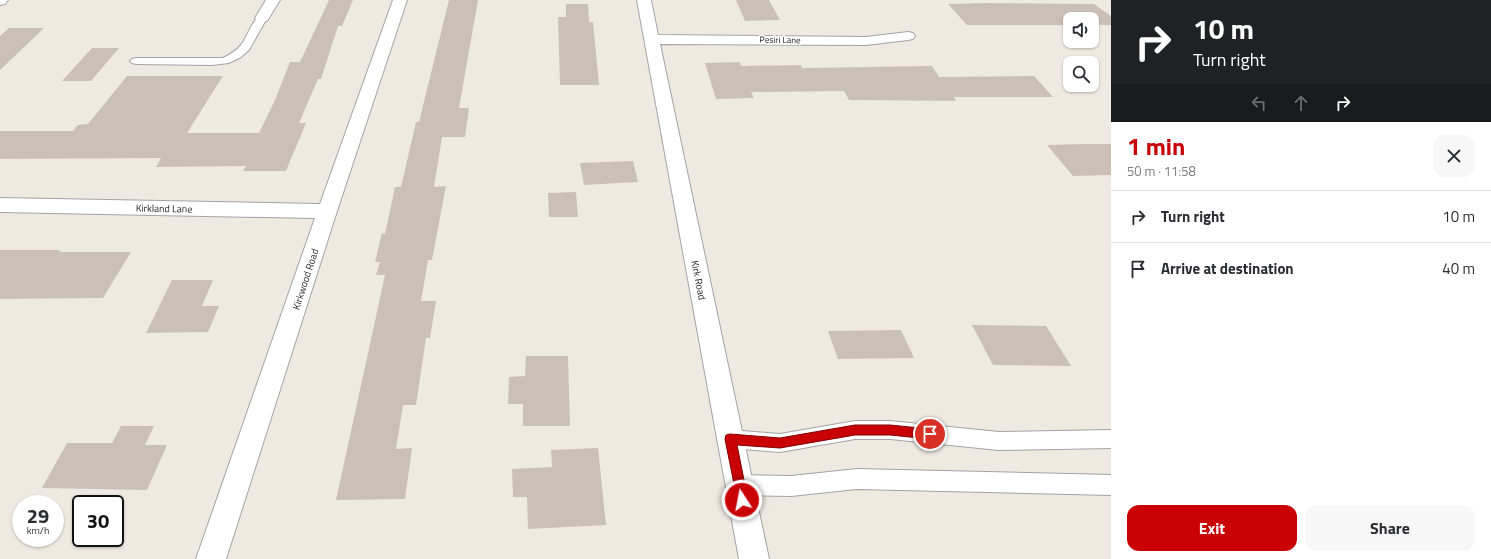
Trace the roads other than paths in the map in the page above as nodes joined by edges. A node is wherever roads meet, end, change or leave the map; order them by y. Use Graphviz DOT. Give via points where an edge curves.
graph roads {
  1 [pos="273,0"];
  2 [pos="400,0"];
  3 [pos="644,0"];
  4 [pos="262,18"];
  5 [pos="908,36"];
  6 [pos="652,39"];
  7 [pos="136,61"];
  8 [pos="0,205"];
  9 [pos="327,211"];
  10 [pos="730,439"];
  11 [pos="1111,439"];
  12 [pos="739,485"];
  13 [pos="1111,485"];
  14 [pos="211,559"];
  15 [pos="754,559"];
  1 -- 4 [label="street"];
  2 -- 9 [label="street, Kirkwood Road"];
  3 -- 6 [label="street, Kirk Road"];
  4 -- 7 [label="lane" via="245,48 225,61"];
  5 -- 6 [label="street, Pesiri Lane" via="866,41"];
  6 -- 10 [label="street, Kirk Road"];
  8 -- 9 [label="street, Kirkland Lane"];
  9 -- 14 [label="street, Kirkwood Road"];
  10 -- 11 [label="lane" via="780,443 855,430 890,430 999,441"];
  10 -- 12 [label="street, Kirk Road"];
  12 -- 13 [label="lane" via="791,486 857,479"];
  12 -- 15 [label="street, Kirk Road"];
}
